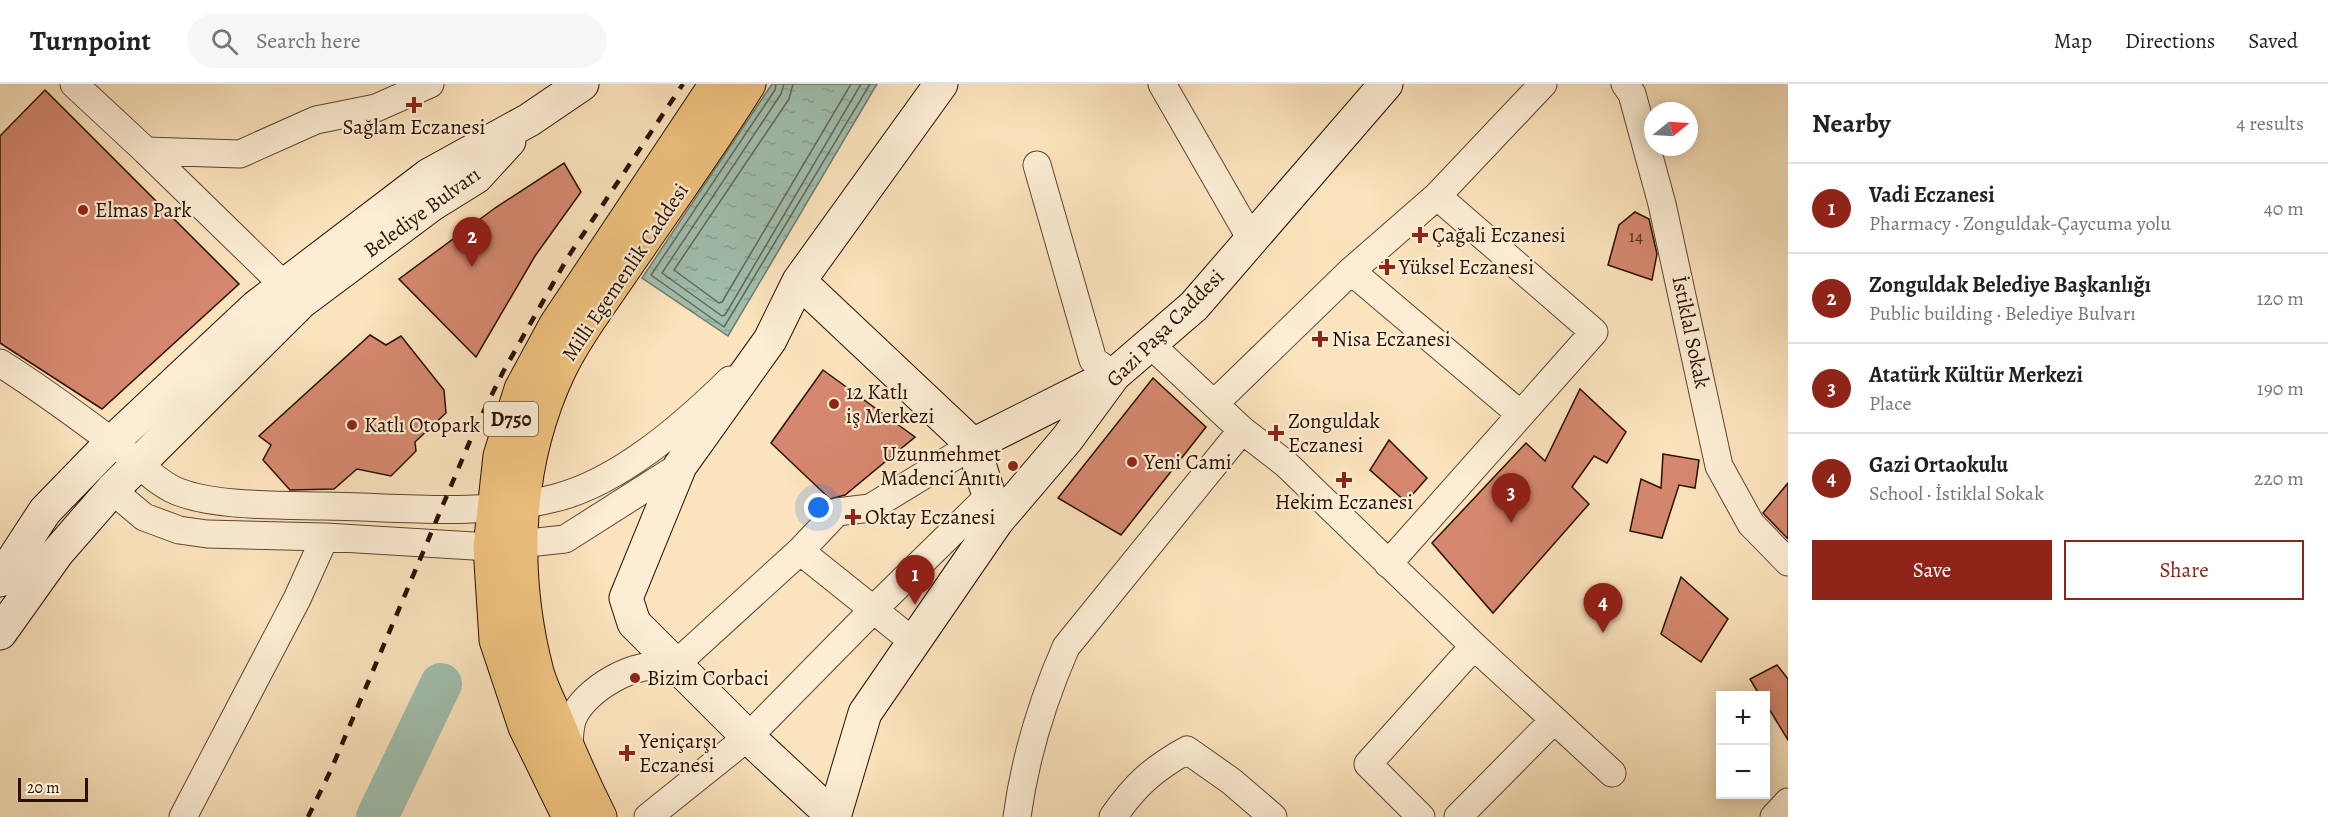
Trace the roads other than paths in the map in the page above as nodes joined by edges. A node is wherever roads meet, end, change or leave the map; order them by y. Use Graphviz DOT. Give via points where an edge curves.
graph roads {
  1 [pos="74,84"];
  2 [pos="430,84"];
  3 [pos="582,84"];
  4 [pos="716,84"];
  5 [pos="749,84"];
  6 [pos="941,84"];
  7 [pos="1164,84"];
  8 [pos="1386,84"];
  9 [pos="1543,84"];
  10 [pos="1626,84"];
  11 [pos="146,151"];
  12 [pos="1037,165"];
  13 [pos="1437,196"];
  14 [pos="1251,239"];
  15 [pos="1351,271"];
  16 [pos="799,282"];
  17 [pos="292,294"];
  18 [pos="770,340"];
  19 [pos="1151,345"];
  20 [pos="0,363"];
  21 [pos="1114,375"];
  22 [pos="1214,404"];
  23 [pos="1520,414"];
  24 [pos="1242,430"];
  25 [pos="112,442"];
  26 [pos="973,446"];
  27 [pos="138,463"];
  28 [pos="680,466"];
  29 [pos="112,490"];
  30 [pos="507,506"];
  31 [pos="993,509"];
  32 [pos="325,537"];
  33 [pos="505,545"];
  34 [pos="800,551"];
  35 [pos="1788,562"];
  36 [pos="1388,564"];
  37 [pos="0,580"];
  38 [pos="873,609"];
  39 [pos="0,633"];
  40 [pos="915,643"];
  41 [pos="1474,646"];
  42 [pos="685,672"];
  43 [pos="1554,720"];
  44 [pos="748,737"];
  45 [pos="568,750"];
  46 [pos="1612,773"];
  47 [pos="1788,802"];
  48 [pos="183,817"];
  49 [pos="569,817"];
  50 [pos="600,817"];
  51 [pos="648,817"];
  52 [pos="834,817"];
  53 [pos="1017,817"];
  54 [pos="1113,817"];
  55 [pos="1273,817"];
  56 [pos="1421,817"];
  57 [pos="1458,817"];
  58 [pos="1774,817"];
  1 -- 11 [label="street"];
  2 -- 11 [label="street" via="376,108 316,120 240,154"];
  3 -- 17 [label="street, Belediye Bulvarı" via="529,120 476,177"];
  4 -- 30 [label="highway, D750" via="567,306 521,389 500,456"];
  5 -- 30 [label="highway, Milli Egemenlik Caddesi / D750" via="597,308 560,370"];
  6 -- 16 [label="street"];
  7 -- 14 [label="street"];
  8 -- 14 [label="street, Gazi Paşa Caddesi"];
  9 -- 13 [label="street"];
  10 -- 35 [label="street, İstiklal Sokak" via="1662,204 1719,466 1751,524"];
  11 -- 17 [label="street"];
  12 -- 21 [label="street" via="1093,360"];
  13 -- 15 [label="street"];
  13 -- 23 [label="street" via="1594,332"];
  14 -- 19 [label="street, Gazi Paşa Caddesi" via="1194,306"];
  15 -- 22 [label="street"];
  15 -- 23 [label="street"];
  16 -- 18 [label="street"];
  16 -- 26 [label="street"];
  17 -- 25 [label="street, Belediye Bulvarı"];
  17 -- 27 [label="street, Belediye Bulvarı"];
  18 -- 28 [label="street"];
  18 -- 30 [label="street" via="673,432 639,456 598,481 556,498"];
  19 -- 21 [label="street, Gazi Paşa Caddesi"];
  19 -- 22 [label="street"];
  20 -- 25 [label="street"];
  21 -- 26 [label="street"];
  21 -- 31 [label="street, Gazi Paşa Caddesi" via="1067,439"];
  22 -- 24 [label="street"];
  23 -- 36 [label="street"];
  24 -- 36 [label="street" via="1286,464"];
  24 -- 53 [label="street" via="1066,647 1048,688 1027,755"];
  25 -- 27 [label="street"];
  25 -- 37 [label="street, Belediye Bulvarı" via="45,510"];
  26 -- 31 [label="street"];
  26 -- 34 [label="street" via="870,508 837,512"];
  27 -- 29 [label="street, Belediye Bulvarı"];
  27 -- 30 [label="street" via="173,490 205,498 272,505"];
  28 -- 33 [label="street" via="565,539"];
  28 -- 42 [label="street" via="626,598 634,623"];
  29 -- 32 [label="street" via="144,517 178,530"];
  29 -- 39 [label="street, Belediye Bulvarı" via="57,553"];
  30 -- 33 [label="highway, D750"];
  31 -- 38 [label="street"];
  31 -- 40 [label="street, Gazi Paşa Caddesi"];
  32 -- 33 [label="street"];
  32 -- 48 [label="street" via="297,599"];
  33 -- 45 [label="highway, D750" via="523,603 537,674"];
  33 -- 49 [label="highway, D750" via="496,640 514,699"];
  34 -- 38 [label="street"];
  34 -- 42 [label="street"];
  36 -- 41 [label="street"];
  38 -- 40 [label="street"];
  38 -- 44 [label="street"];
  40 -- 52 [label="street, Gazi Paşa Caddesi" via="865,713"];
  41 -- 43 [label="street"];
  41 -- 56 [label="street" via="1368,764"];
  42 -- 44 [label="street"];
  42 -- 45 [label="street" via="666,667 644,668 603,684 583,701 573,719"];
  43 -- 46 [label="street"];
  43 -- 57 [label="street"];
  44 -- 51 [label="street"];
  44 -- 52 [label="street"];
  45 -- 50 [label="highway, D750"];
  47 -- 58 [label="street"];
  54 -- 55 [label="street" via="1155,768 1187,750"];
}
